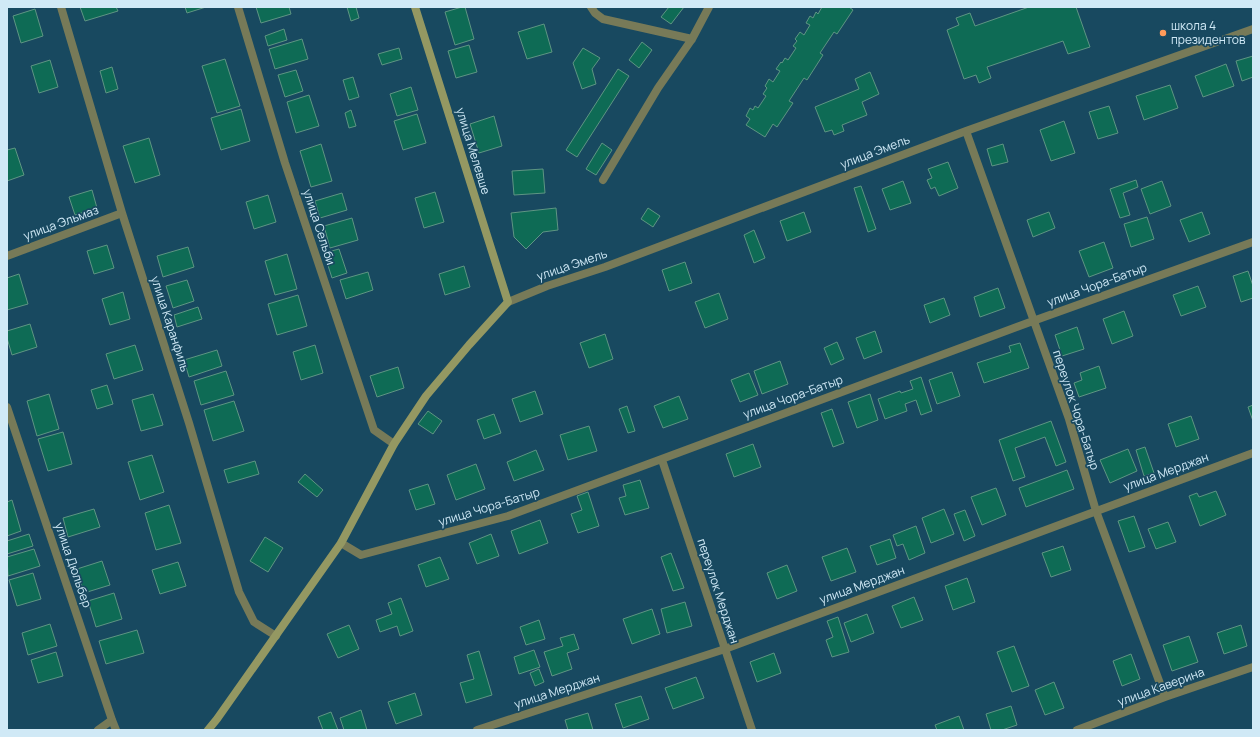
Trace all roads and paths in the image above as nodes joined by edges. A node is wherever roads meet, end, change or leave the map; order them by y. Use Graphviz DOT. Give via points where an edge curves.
graph roads {
  1 [pos="61,7"];
  2 [pos="238,7"];
  3 [pos="415,7"];
  4 [pos="591,7"];
  5 [pos="709,7"];
  6 [pos="1253,29"];
  7 [pos="692,39"];
  8 [pos="966,131"];
  9 [pos="603,180"];
  10 [pos="122,213"];
  11 [pos="1253,242"];
  12 [pos="7,256"];
  13 [pos="508,302"];
  14 [pos="1033,321"];
  15 [pos="7,408"];
  16 [pos="394,444"];
  17 [pos="1253,453"];
  18 [pos="662,460"];
  19 [pos="1096,510"];
  20 [pos="341,543"];
  21 [pos="276,636"];
  22 [pos="725,649"];
  23 [pos="1253,667"];
  24 [pos="1165,697"];
  25 [pos="112,720"];
  26 [pos="98,730"];
  27 [pos="116,730"];
  28 [pos="208,730"];
  29 [pos="477,730"];
  30 [pos="752,730"];
  31 [pos="1077,730"];
  1 -- 10 [label="street, улица Каранфиль"];
  2 -- 16 [label="street, улица Сельби" via="285,163 374,430"];
  3 -- 13 [label="street, улица Мелевше"];
  4 -- 7 [label="street" via="603,19"];
  5 -- 7 [label="street"];
  6 -- 8 [label="street, улица Эмель"];
  7 -- 9 [label="street" via="658,88"];
  8 -- 13 [label="street, улица Эмель"];
  8 -- 14 [label="street, переулок Чора-Батыр"];
  10 -- 12 [label="street, улица Эльмаз"];
  10 -- 21 [label="street, улица Каранфиль" via="189,423 239,592 254,622"];
  11 -- 14 [label="street, улица Чора-Батыр"];
  13 -- 16 [label="street" via="426,396"];
  14 -- 18 [label="street, улица Чора-Батыр"];
  14 -- 19 [label="street, переулок Чора-Батыр" via="1068,419"];
  15 -- 25 [label="street, улица Дюльбер"];
  16 -- 20 [label="street"];
  17 -- 19 [label="street, улица Мерджан"];
  18 -- 20 [label="street, улица Чора-Батыр" via="508,516 361,555"];
  18 -- 22 [label="street, переулок Мерджан"];
  19 -- 22 [label="street, улица Мерджан"];
  19 -- 24 [label="street, переулок Чора-Батыр"];
  20 -- 21 [label="street"];
  21 -- 28 [label="street"];
  22 -- 29 [label="street, улица Мерджан"];
  22 -- 30 [label="street, переулок Мерджан"];
  23 -- 24 [label="street, улица Каверина"];
  24 -- 31 [label="street, улица Каверина"];
  25 -- 26 [label="street"];
  25 -- 27 [label="street, улица Дюльбер"];
}
